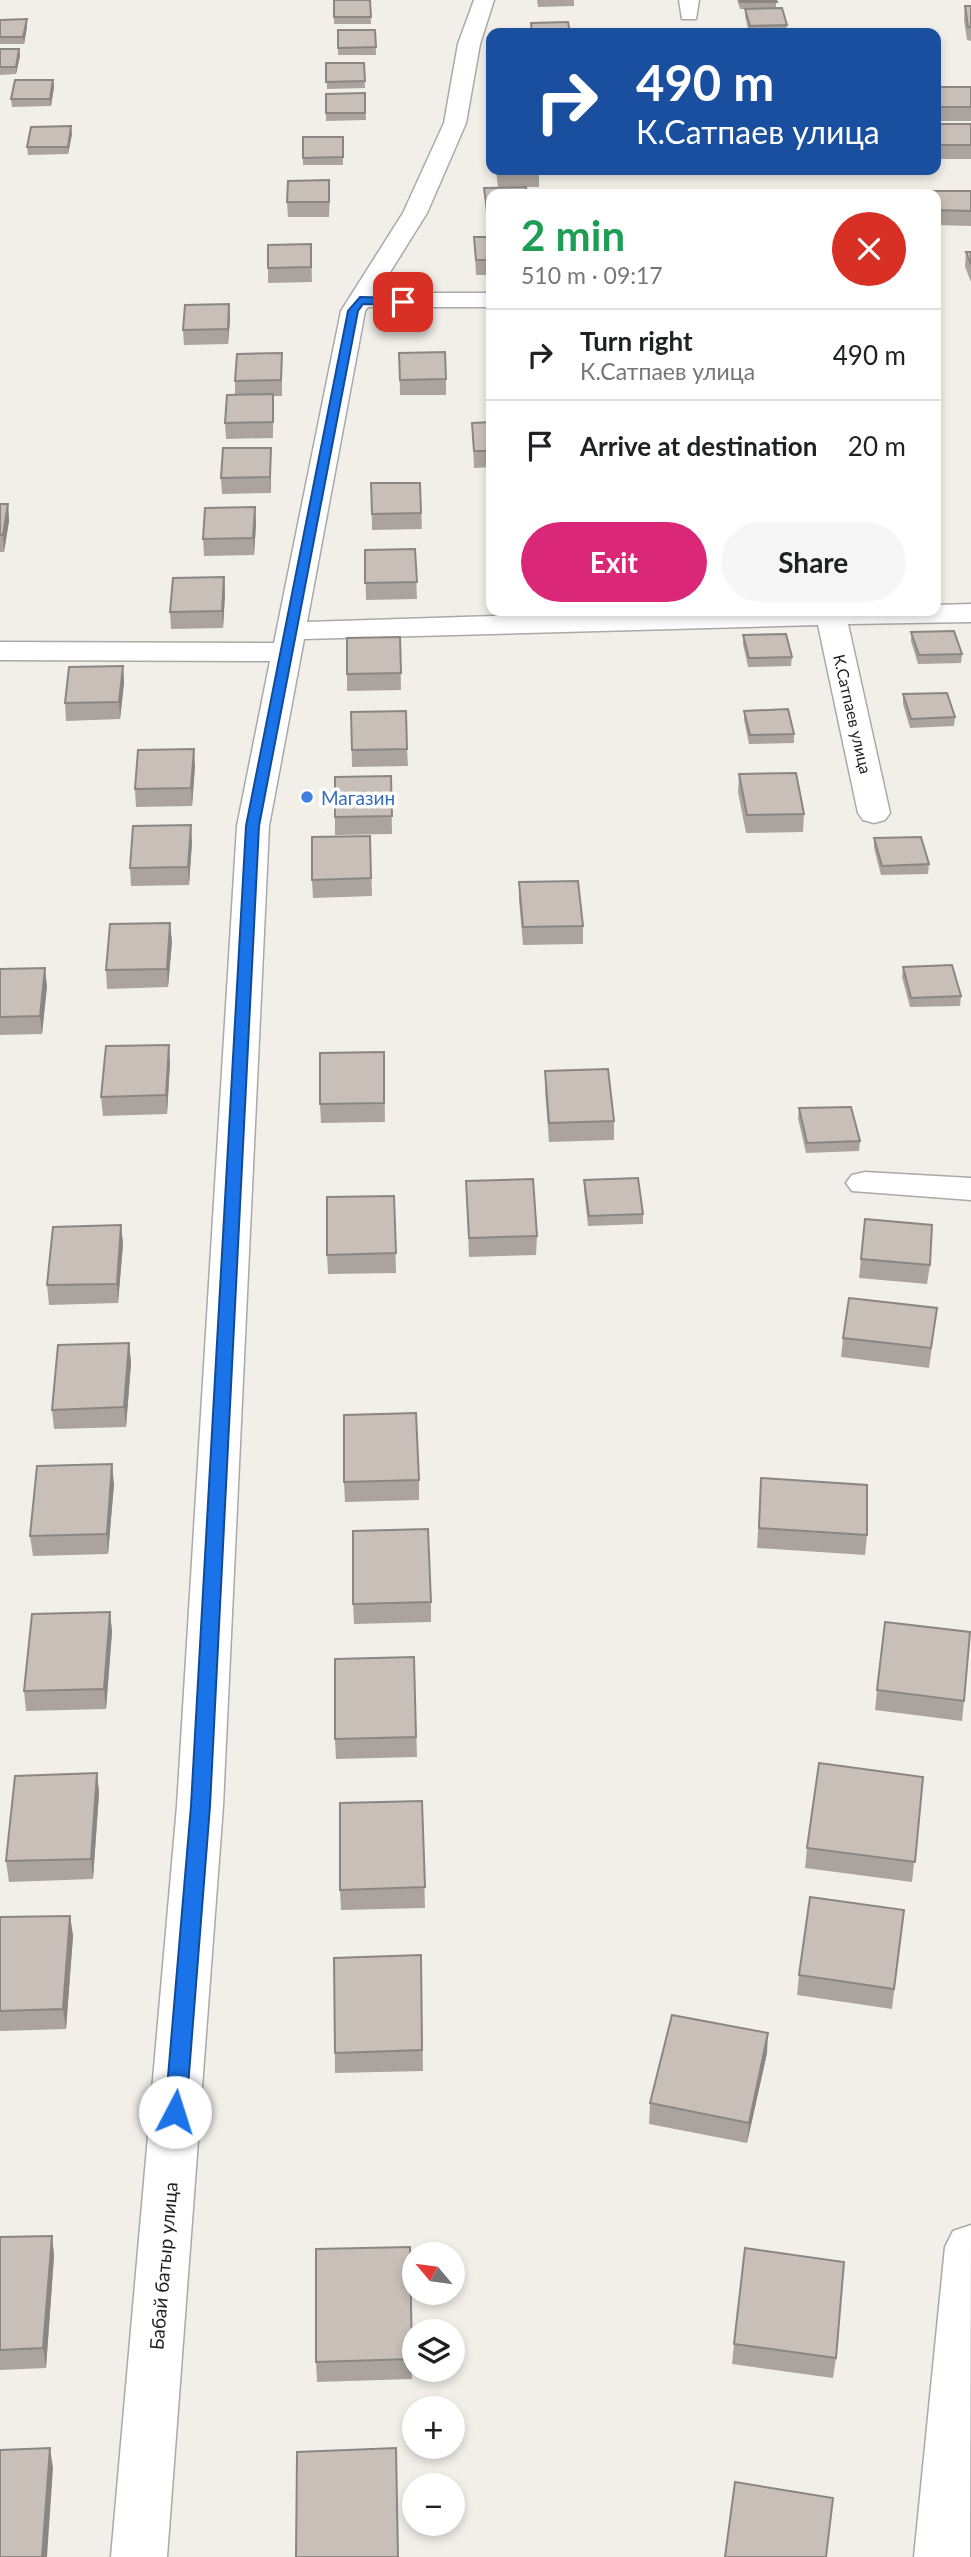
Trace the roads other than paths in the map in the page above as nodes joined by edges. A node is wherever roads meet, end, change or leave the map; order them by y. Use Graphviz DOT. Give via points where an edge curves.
graph roads {
  1 [pos="484,0"];
  2 [pos="360,300"];
  3 [pos="486,300"];
  4 [pos="941,613"];
  5 [pos="971,613"];
  6 [pos="775,616"];
  7 [pos="832,616"];
  8 [pos="288,642"];
  9 [pos="0,651"];
  10 [pos="874,813"];
  11 [pos="865,1183"];
  12 [pos="971,1189"];
  13 [pos="971,2248"];
  14 [pos="139,2557"];
  15 [pos="942,2557"];
  1 -- 2 [label="street, Бабай батыр улица" via="469,44 456,123 415,213"];
  2 -- 3 [label="street"];
  2 -- 8 [label="street, Бабай батыр улица" via="353,311"];
  4 -- 5 [label="street"];
  6 -- 8 [label="street"];
  7 -- 10 [label="street, К.Сатпаев улица"];
  8 -- 9 [label="street"];
  8 -- 14 [label="street, Бабай батыр улица" via="253,826 201,1806"];
  11 -- 12 [label="street"];
  13 -- 15 [label="street"];
}
